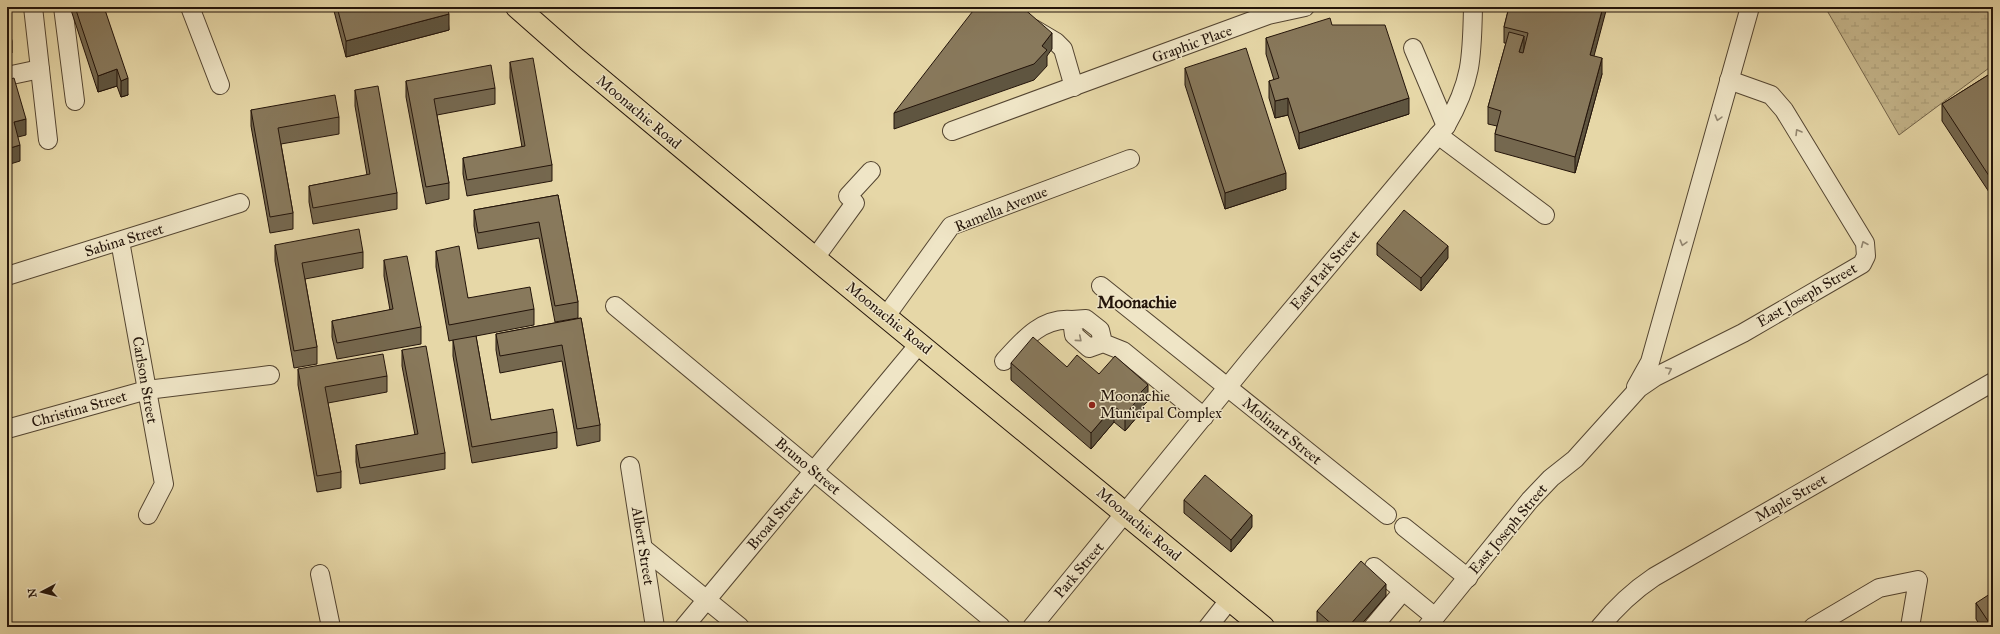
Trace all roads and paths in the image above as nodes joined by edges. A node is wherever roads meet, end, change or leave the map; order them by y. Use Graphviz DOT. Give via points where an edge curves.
graph roads {
  1 [pos="33,7"];
  2 [pos="63,7"];
  3 [pos="190,7"];
  4 [pos="517,7"];
  5 [pos="1305,7"];
  6 [pos="1472,7"];
  7 [pos="1750,7"];
  8 [pos="1034,29"];
  9 [pos="1413,48"];
  10 [pos="40,69"];
  11 [pos="7,76"];
  12 [pos="1729,80"];
  13 [pos="220,85"];
  14 [pos="1074,87"];
  15 [pos="75,100"];
  16 [pos="952,131"];
  17 [pos="1442,131"];
  18 [pos="48,140"];
  19 [pos="1130,159"];
  20 [pos="871,171"];
  21 [pos="240,203"];
  22 [pos="1546,214"];
  23 [pos="120,241"];
  24 [pos="815,258"];
  25 [pos="7,276"];
  26 [pos="1101,286"];
  27 [pos="615,306"];
  28 [pos="886,316"];
  29 [pos="920,343"];
  30 [pos="1004,361"];
  31 [pos="270,376"];
  32 [pos="1993,382"];
  33 [pos="1228,387"];
  34 [pos="147,390"];
  35 [pos="1627,401"];
  36 [pos="1204,417"];
  37 [pos="7,429"];
  38 [pos="630,466"];
  39 [pos="814,471"];
  40 [pos="1126,513"];
  41 [pos="1387,515"];
  42 [pos="148,516"];
  43 [pos="1404,527"];
  44 [pos="643,548"];
  45 [pos="1374,567"];
  46 [pos="320,574"];
  47 [pos="1468,578"];
  48 [pos="1402,591"];
  49 [pos="1230,599"];
  50 [pos="707,600"];
  51 [pos="1431,622"];
  52 [pos="331,627"];
  53 [pos="656,627"];
  54 [pos="684,627"];
  55 [pos="740,627"];
  56 [pos="1001,627"];
  57 [pos="1032,627"];
  58 [pos="1208,627"];
  59 [pos="1264,627"];
  60 [pos="1373,627"];
  61 [pos="1600,627"];
  62 [pos="1813,627"];
  63 [pos="1910,627"];
  1 -- 10 [label="street"];
  2 -- 15 [label="street"];
  3 -- 13 [label="street"];
  4 -- 24 [label="main road, Moonachie Road"];
  5 -- 14 [label="street, Graphic Place" via="1268,15"];
  6 -- 17 [label="street, East Park Street" via="1472,45 1466,85 1458,105"];
  7 -- 12 [label="street, East Joseph Street"];
  8 -- 14 [label="street" via="1063,49"];
  9 -- 17 [label="street"];
  10 -- 11 [label="street"];
  10 -- 18 [label="street"];
  12 -- 35 [label="street, East Joseph Street, one-way" via="1650,362"];
  35 -- 12 [label="street, East Joseph Street, one-way" via="1655,377 1743,333 1862,264 1866,256 1865,243 1784,110 1771,95"];
  14 -- 16 [label="street, Graphic Place"];
  17 -- 22 [label="street"];
  17 -- 33 [label="street, East Park Street"];
  19 -- 28 [label="street, Ramella Avenue" via="951,226"];
  20 -- 24 [label="street" via="848,196 855,203"];
  21 -- 23 [label="street, Sabina Street"];
  23 -- 25 [label="street, Sabina Street"];
  23 -- 34 [label="street, Carlson Street"];
  24 -- 28 [label="main road, Moonachie Road"];
  26 -- 33 [label="street, Molinart Street"];
  27 -- 39 [label="street, Bruno Street"];
  28 -- 29 [label="main road, Moonachie Road"];
  29 -- 39 [label="street, Broad Street"];
  29 -- 40 [label="main road, Moonachie Road"];
  30 -- 36 [label="street" via="1023,339 1048,323 1060,319 1086,319 1100,330 1103,343 1123,352"];
  31 -- 34 [label="street, Christina Street"];
  32 -- 61 [label="street, Maple Street" via="1654,577 1618,605"];
  33 -- 36 [label="street, East Park Street"];
  33 -- 41 [label="street, Molinart Street"];
  34 -- 37 [label="street, Christina Street"];
  34 -- 42 [label="street, Carlson Street" via="164,484"];
  35 -- 47 [label="street, East Joseph Street" via="1575,459 1551,478 1530,500"];
  36 -- 40 [label="street, East Park Street"];
  38 -- 44 [label="street, Albert Street"];
  39 -- 50 [label="street, Broad Street"];
  39 -- 56 [label="street, Bruno Street"];
  40 -- 49 [label="main road, Moonachie Road"];
  40 -- 57 [label="street, Park Street"];
  43 -- 47 [label="street"];
  44 -- 50 [label="street"];
  44 -- 53 [label="street, Albert Street"];
  45 -- 48 [label="street"];
  46 -- 52 [label="street"];
  47 -- 51 [label="street, East Joseph Street"];
  48 -- 51 [label="street"];
  48 -- 60 [label="street"];
  49 -- 58 [label="street"];
  49 -- 59 [label="main road, Moonachie Road"];
  50 -- 54 [label="street, Broad Street"];
  50 -- 55 [label="street"];
  62 -- 63 [label="street" via="1879,588 1918,580"];
}
